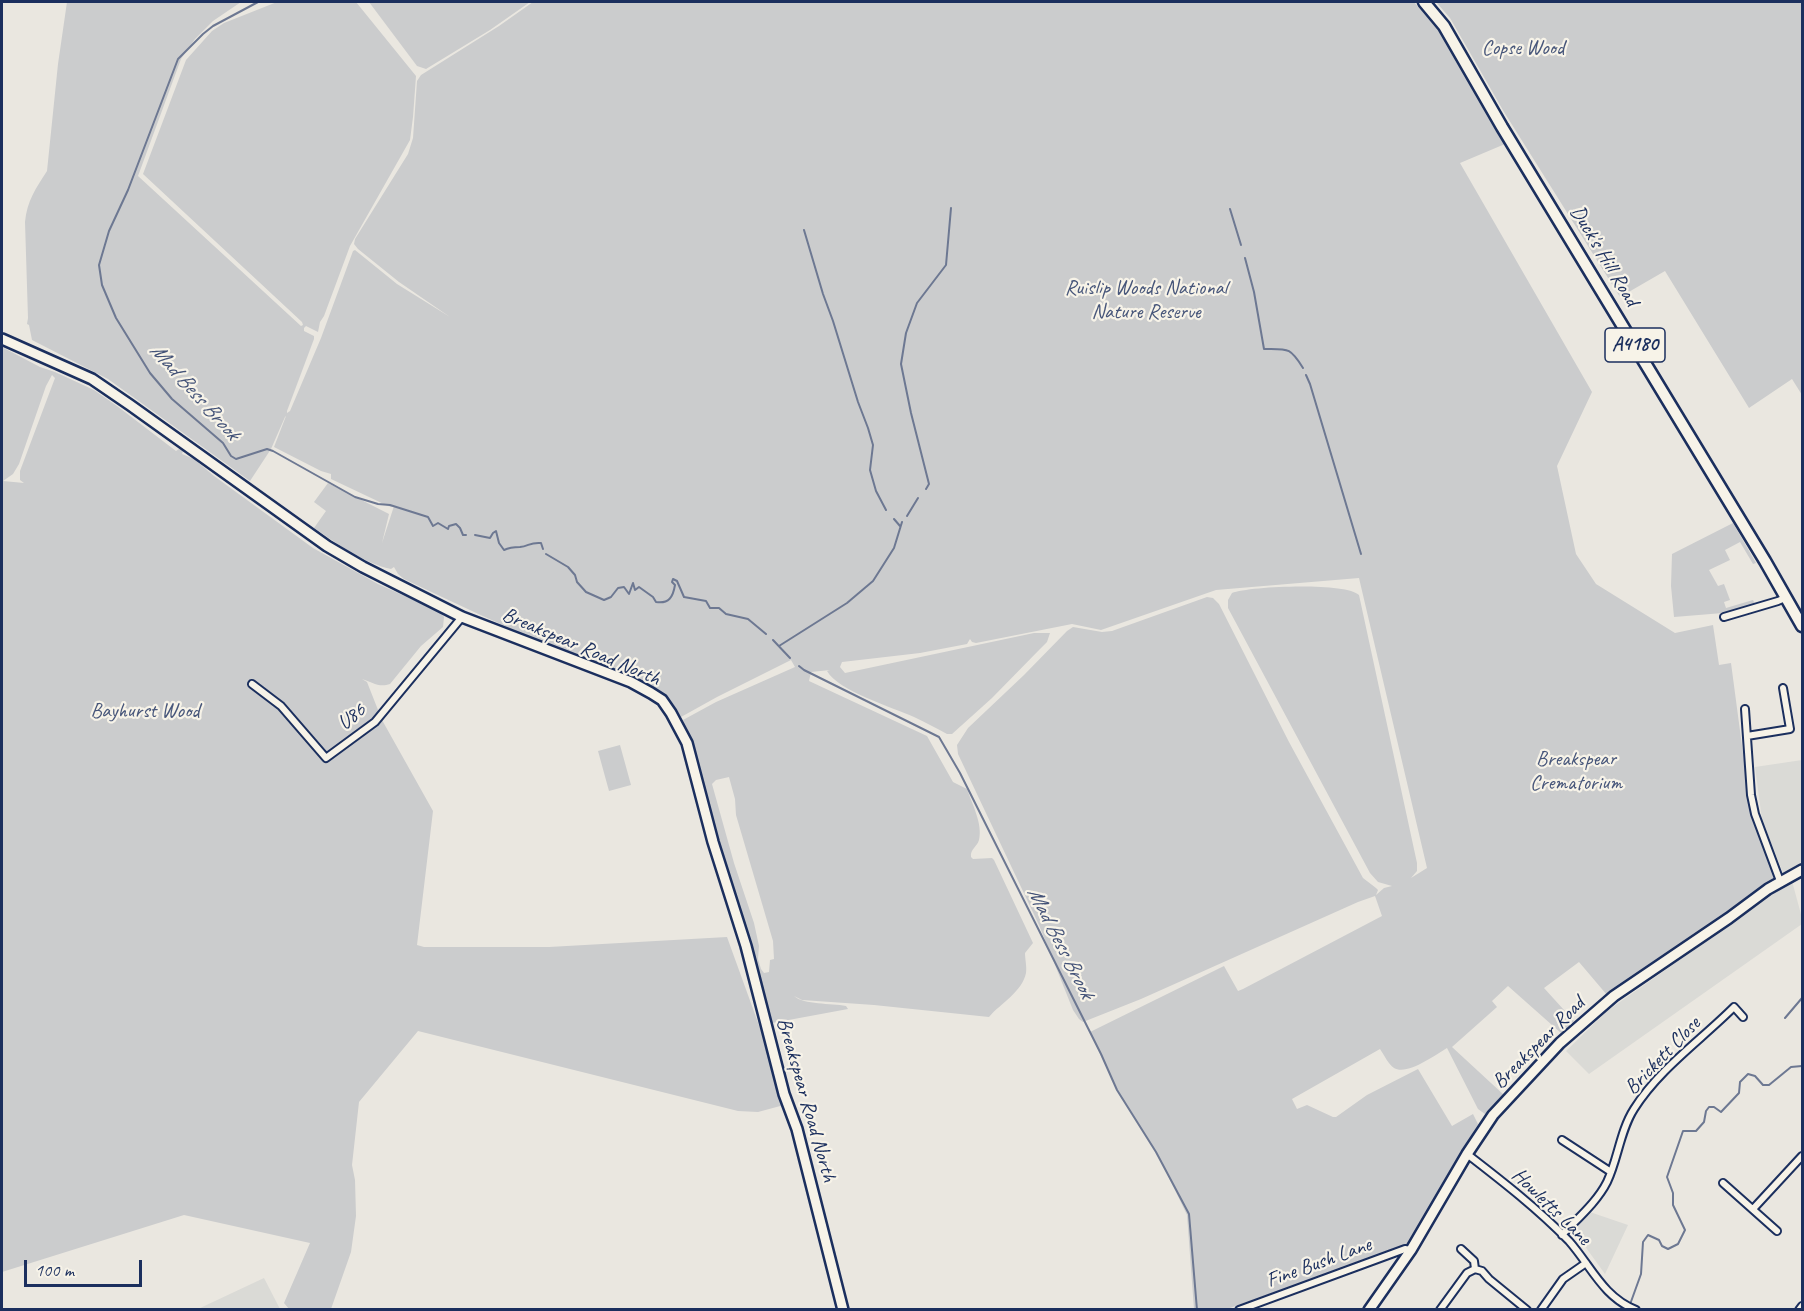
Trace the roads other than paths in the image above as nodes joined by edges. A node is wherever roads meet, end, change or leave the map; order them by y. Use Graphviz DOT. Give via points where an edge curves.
graph roads {
  1 [pos="1424,2"];
  2 [pos="2,339"];
  3 [pos="1785,598"];
  4 [pos="462,617"];
  5 [pos="1724,617"];
  6 [pos="1803,626"];
  7 [pos="252,684"];
  8 [pos="1783,688"];
  9 [pos="1745,709"];
  10 [pos="1790,729"];
  11 [pos="1747,736"];
  12 [pos="1791,738"];
  13 [pos="1803,870"];
  14 [pos="1780,881"];
  15 [pos="1743,1017"];
  16 [pos="1562,1140"];
  17 [pos="1467,1154"];
  18 [pos="1803,1156"];
  19 [pos="1611,1172"];
  20 [pos="1723,1183"];
  21 [pos="1753,1209"];
  22 [pos="1777,1231"];
  23 [pos="1562,1235"];
  24 [pos="1461,1249"];
  25 [pos="1411,1250"];
  26 [pos="1586,1263"];
  27 [pos="1475,1269"];
  28 [pos="1803,1306"];
  29 [pos="1635,1309"];
  30 [pos="843,1310"];
  31 [pos="1239,1310"];
  32 [pos="1369,1310"];
  33 [pos="1440,1310"];
  34 [pos="1527,1310"];
  35 [pos="1541,1310"];
  36 [pos="1799,1310"];
  1 -- 3 [label="main road, Duck's Hill Road / A4180" via="1444,26"];
  2 -- 4 [label="street, Breakspear Road North" via="92,380 327,546"];
  3 -- 5 [label="street"];
  3 -- 6 [label="main road, Duck's Hill Road / A4180"];
  4 -- 7 [label="street, U86" via="375,722 326,758 281,706"];
  4 -- 30 [label="street, Breakspear Road North" via="631,682 658,697 671,713 687,743 746,946"];
  8 -- 10 [label="street"];
  9 -- 11 [label="street"];
  10 -- 11 [label="street"];
  10 -- 12 [label="street"];
  11 -- 14 [label="street" via="1755,814"];
  13 -- 14 [label="street, Breakspear Road"];
  14 -- 17 [label="street, Breakspear Road" via="1614,996 1573,1031 1493,1115"];
  15 -- 19 [label="street, Brickett Close" via="1734,1007 1645,1094 1626,1125"];
  16 -- 19 [label="street"];
  17 -- 23 [label="street, Howletts Lane"];
  17 -- 25 [label="street, Breakspear Road"];
  18 -- 21 [label="street"];
  19 -- 23 [label="street, Brickett Close" via="1597,1196"];
  20 -- 21 [label="street"];
  21 -- 22 [label="street"];
  23 -- 26 [label="street, Howletts Lane"];
  24 -- 27 [label="street" via="1474,1261"];
  25 -- 31 [label="street, Fine Bush Lane"];
  25 -- 32 [label="street, Breakspear Road"];
  26 -- 29 [label="street, Howletts Lane" via="1605,1288 1624,1305"];
  26 -- 35 [label="street" via="1563,1279"];
  27 -- 33 [label="street" via="1467,1273"];
  27 -- 34 [label="street"];
  28 -- 36 [label="street"];
}
